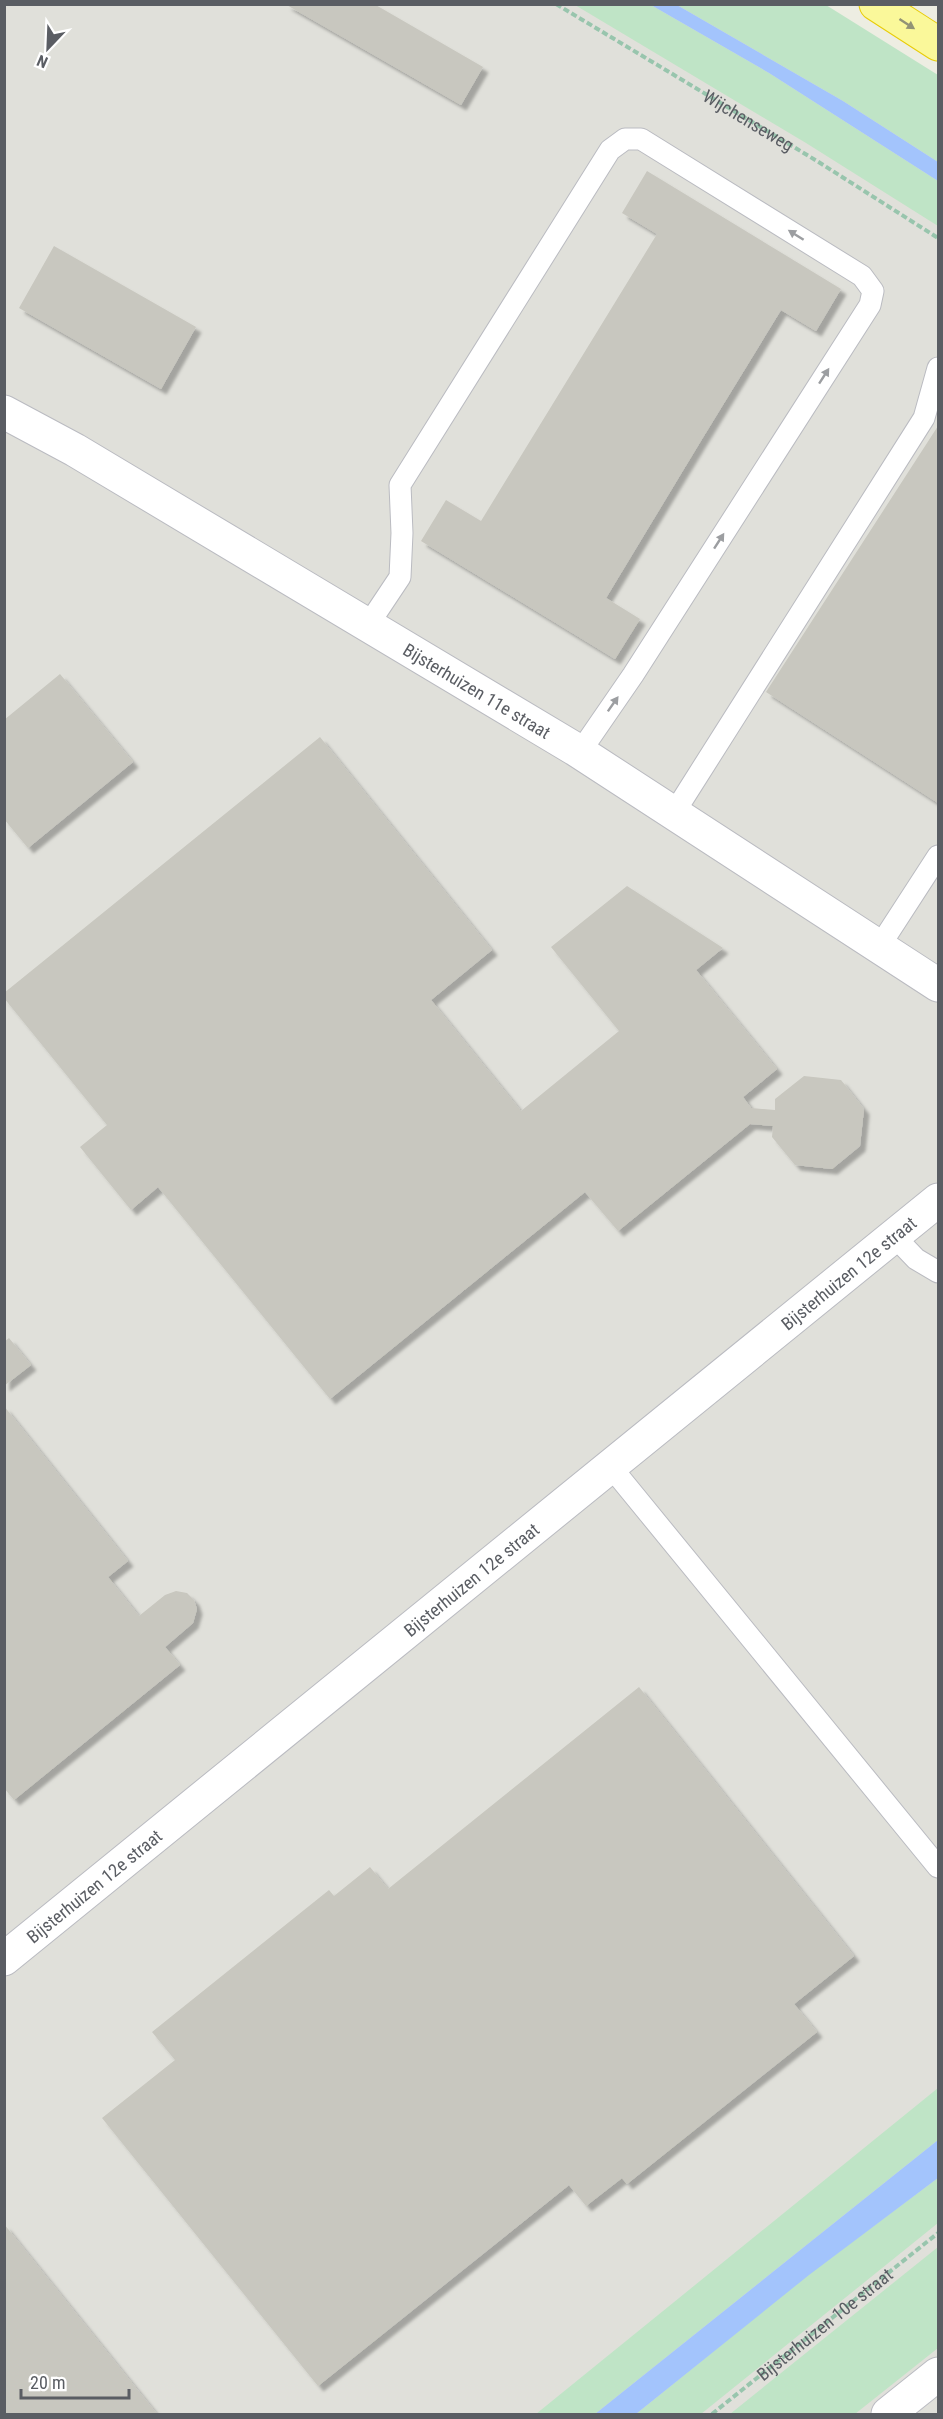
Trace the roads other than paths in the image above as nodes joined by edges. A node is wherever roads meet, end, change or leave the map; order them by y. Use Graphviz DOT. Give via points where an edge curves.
graph roads {
  1 [pos="876,4"];
  2 [pos="939,44"];
  3 [pos="939,368"];
  4 [pos="4,412"];
  5 [pos="368,625"];
  6 [pos="580,752"];
  7 [pos="674,813"];
  8 [pos="939,856"];
  9 [pos="879,947"];
  10 [pos="939,985"];
  11 [pos="939,1200"];
  12 [pos="894,1236"];
  13 [pos="939,1272"];
  14 [pos="611,1467"];
  15 [pos="939,1867"];
  16 [pos="4,1959"];
  17 [pos="939,2374"];
  18 [pos="888,2415"];
  1 -- 2 [label="highway, one-way"];
  3 -- 7 [label="lane" via="924,418"];
  4 -- 5 [label="street, Bijsterhuizen 11e straat" via="75,450"];
  5 -- 6 [label="street, Bijsterhuizen 11e straat"];
  6 -- 5 [label="lane, one-way" via="870,305 873,291 862,276 641,140 624,139 610,150 400,485 400,577"];
  6 -- 7 [label="street, Bijsterhuizen 11e straat"];
  7 -- 9 [label="street, Bijsterhuizen 11e straat"];
  8 -- 9 [label="lane"];
  9 -- 10 [label="street, Bijsterhuizen 11e straat"];
  11 -- 12 [label="street, Bijsterhuizen 12e straat"];
  12 -- 13 [label="lane" via="916,1259"];
  12 -- 14 [label="street, Bijsterhuizen 12e straat"];
  14 -- 15 [label="lane"];
  14 -- 16 [label="street, Bijsterhuizen 12e straat"];
  17 -- 18 [label="street"];
}
